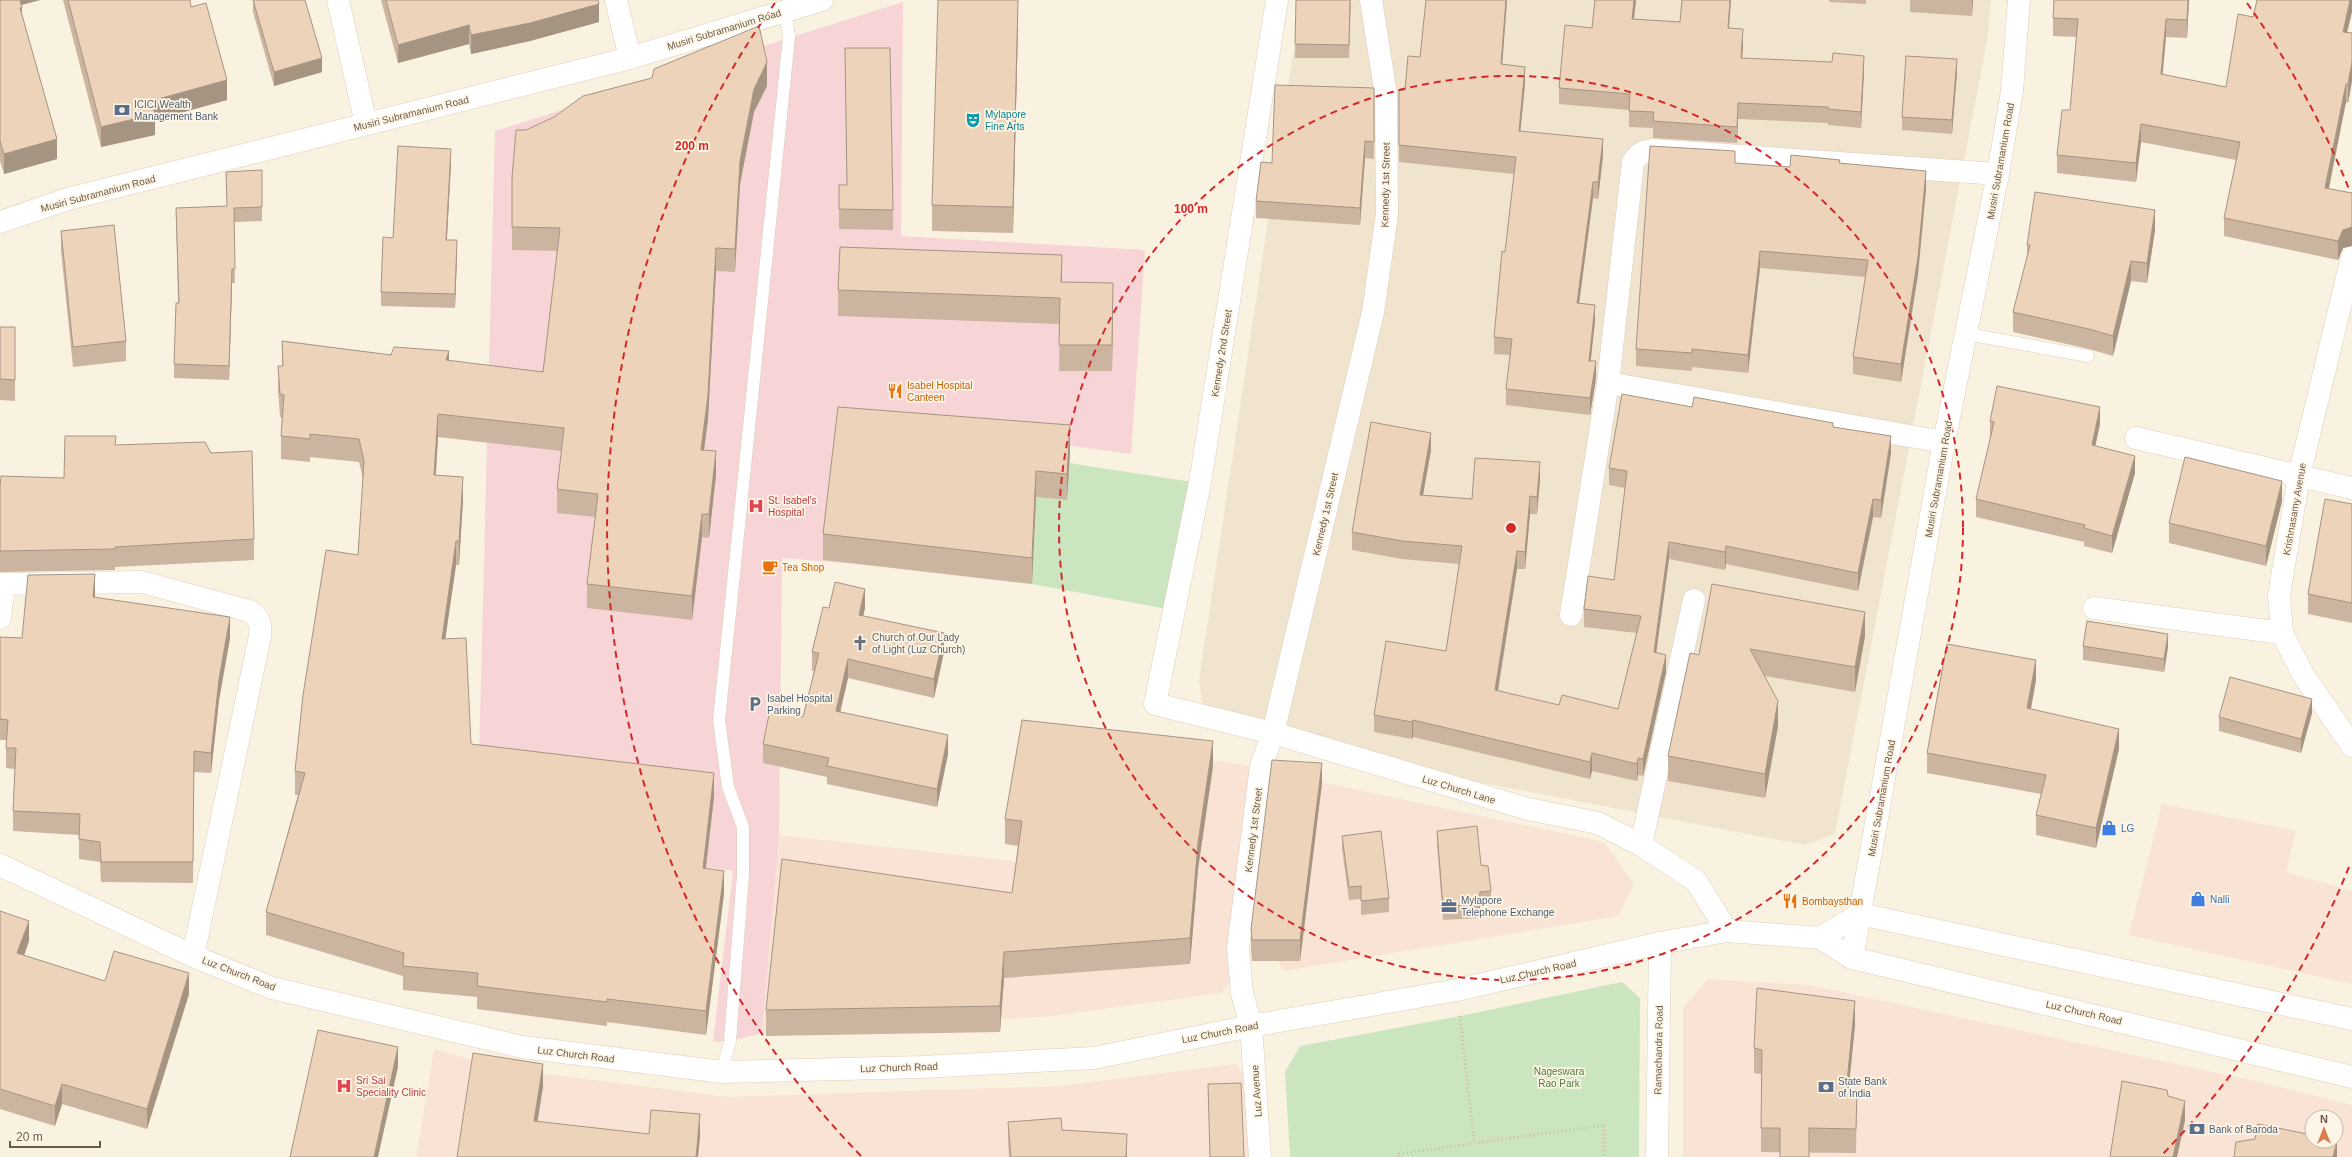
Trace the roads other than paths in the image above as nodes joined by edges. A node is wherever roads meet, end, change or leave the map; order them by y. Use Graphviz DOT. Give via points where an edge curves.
graph roads {
  1 [pos="338,0"];
  2 [pos="616,0"];
  3 [pos="822,0"];
  4 [pos="1277,0"];
  5 [pos="1371,0"];
  6 [pos="2019,0"];
  7 [pos="785,10"];
  8 [pos="630,58"];
  9 [pos="366,124"];
  10 [pos="1998,174"];
  11 [pos="0,222"];
  12 [pos="2352,257"];
  13 [pos="1967,334"];
  14 [pos="2088,356"];
  15 [pos="1608,383"];
  16 [pos="2136,438"];
  17 [pos="1944,442"];
  18 [pos="2299,476"];
  19 [pos="2352,488"];
  20 [pos="2,584"];
  21 [pos="1694,600"];
  22 [pos="2094,608"];
  23 [pos="1571,615"];
  24 [pos="0,618"];
  25 [pos="2282,633"];
  26 [pos="1155,704"];
  27 [pos="1273,733"];
  28 [pos="2352,746"];
  29 [pos="1641,846"];
  30 [pos="0,865"];
  31 [pos="1860,914"];
  32 [pos="1727,930"];
  33 [pos="1820,938"];
  34 [pos="1660,943"];
  35 [pos="193,956"];
  36 [pos="1852,958"];
  37 [pos="2352,1018"];
  38 [pos="1251,1026"];
  39 [pos="722,1072"];
  40 [pos="2352,1077"];
  41 [pos="1260,1157"];
  42 [pos="1657,1157"];
  1 -- 9 [label="street"];
  2 -- 8 [label="street"];
  3 -- 7 [label="street, Musiri Subramanium Road"];
  4 -- 26 [label="street, Kennedy 2nd Street" via="1200,483"];
  5 -- 27 [label="street, Kennedy 1st Street" via="1386,95 1387,214 1373,312"];
  6 -- 10 [label="street, Musiri Subramanium Road" via="2012,91"];
  7 -- 8 [label="street, Musiri Subramanium Road"];
  7 -- 39 [label="lane" via="789,37 719,720 728,787 743,827 743,875 730,1041"];
  8 -- 9 [label="street, Musiri Subramanium Road"];
  9 -- 11 [label="street, Musiri Subramanium Road" via="68,199"];
  10 -- 13 [label="street, Musiri Subramanium Road"];
  10 -- 15 [label="street" via="1644,151 1633,162"];
  12 -- 18 [label="street, Krishnasamy Avenue"];
  13 -- 14 [label="lane"];
  13 -- 17 [label="street, Musiri Subramanium Road"];
  15 -- 17 [label="street"];
  15 -- 23 [label="street"];
  16 -- 18 [label="street"];
  17 -- 31 [label="street, Musiri Subramanium Road"];
  18 -- 19 [label="street"];
  18 -- 25 [label="street, Krishnasamy Avenue" via="2279,595"];
  20 -- 24 [label="street"];
  20 -- 35 [label="street" via="142,582 250,611 260,622 260,636"];
  21 -- 29 [label="street"];
  22 -- 25 [label="street"];
  25 -- 28 [label="street, Krishnasamy Avenue" via="2304,676"];
  26 -- 27 [label="street, Luz Church Lane"];
  27 -- 29 [label="street, Luz Church Lane" via="1528,809 1598,823"];
  27 -- 38 [label="street, Kennedy 1st Street" via="1261,766 1238,949 1242,993"];
  29 -- 32 [label="street, Luz Church Lane" via="1696,881"];
  30 -- 35 [label="street, Luz Church Road"];
  31 -- 33 [label="street"];
  31 -- 36 [label="street, Musiri Subramanium Road"];
  31 -- 37 [label="street"];
  32 -- 33 [label="street, Luz Church Road"];
  32 -- 34 [label="street, Luz Church Road"];
  33 -- 36 [label="street, Luz Church Road"];
  34 -- 38 [label="street, Luz Church Road" via="1457,990"];
  34 -- 42 [label="street, Ramachandra Road"];
  35 -- 39 [label="street, Luz Church Road" via="272,988 522,1047"];
  36 -- 40 [label="street, Luz Church Road"];
  38 -- 39 [label="street, Luz Church Road" via="1094,1058 922,1067"];
  38 -- 41 [label="street, Luz Avenue"];
}
